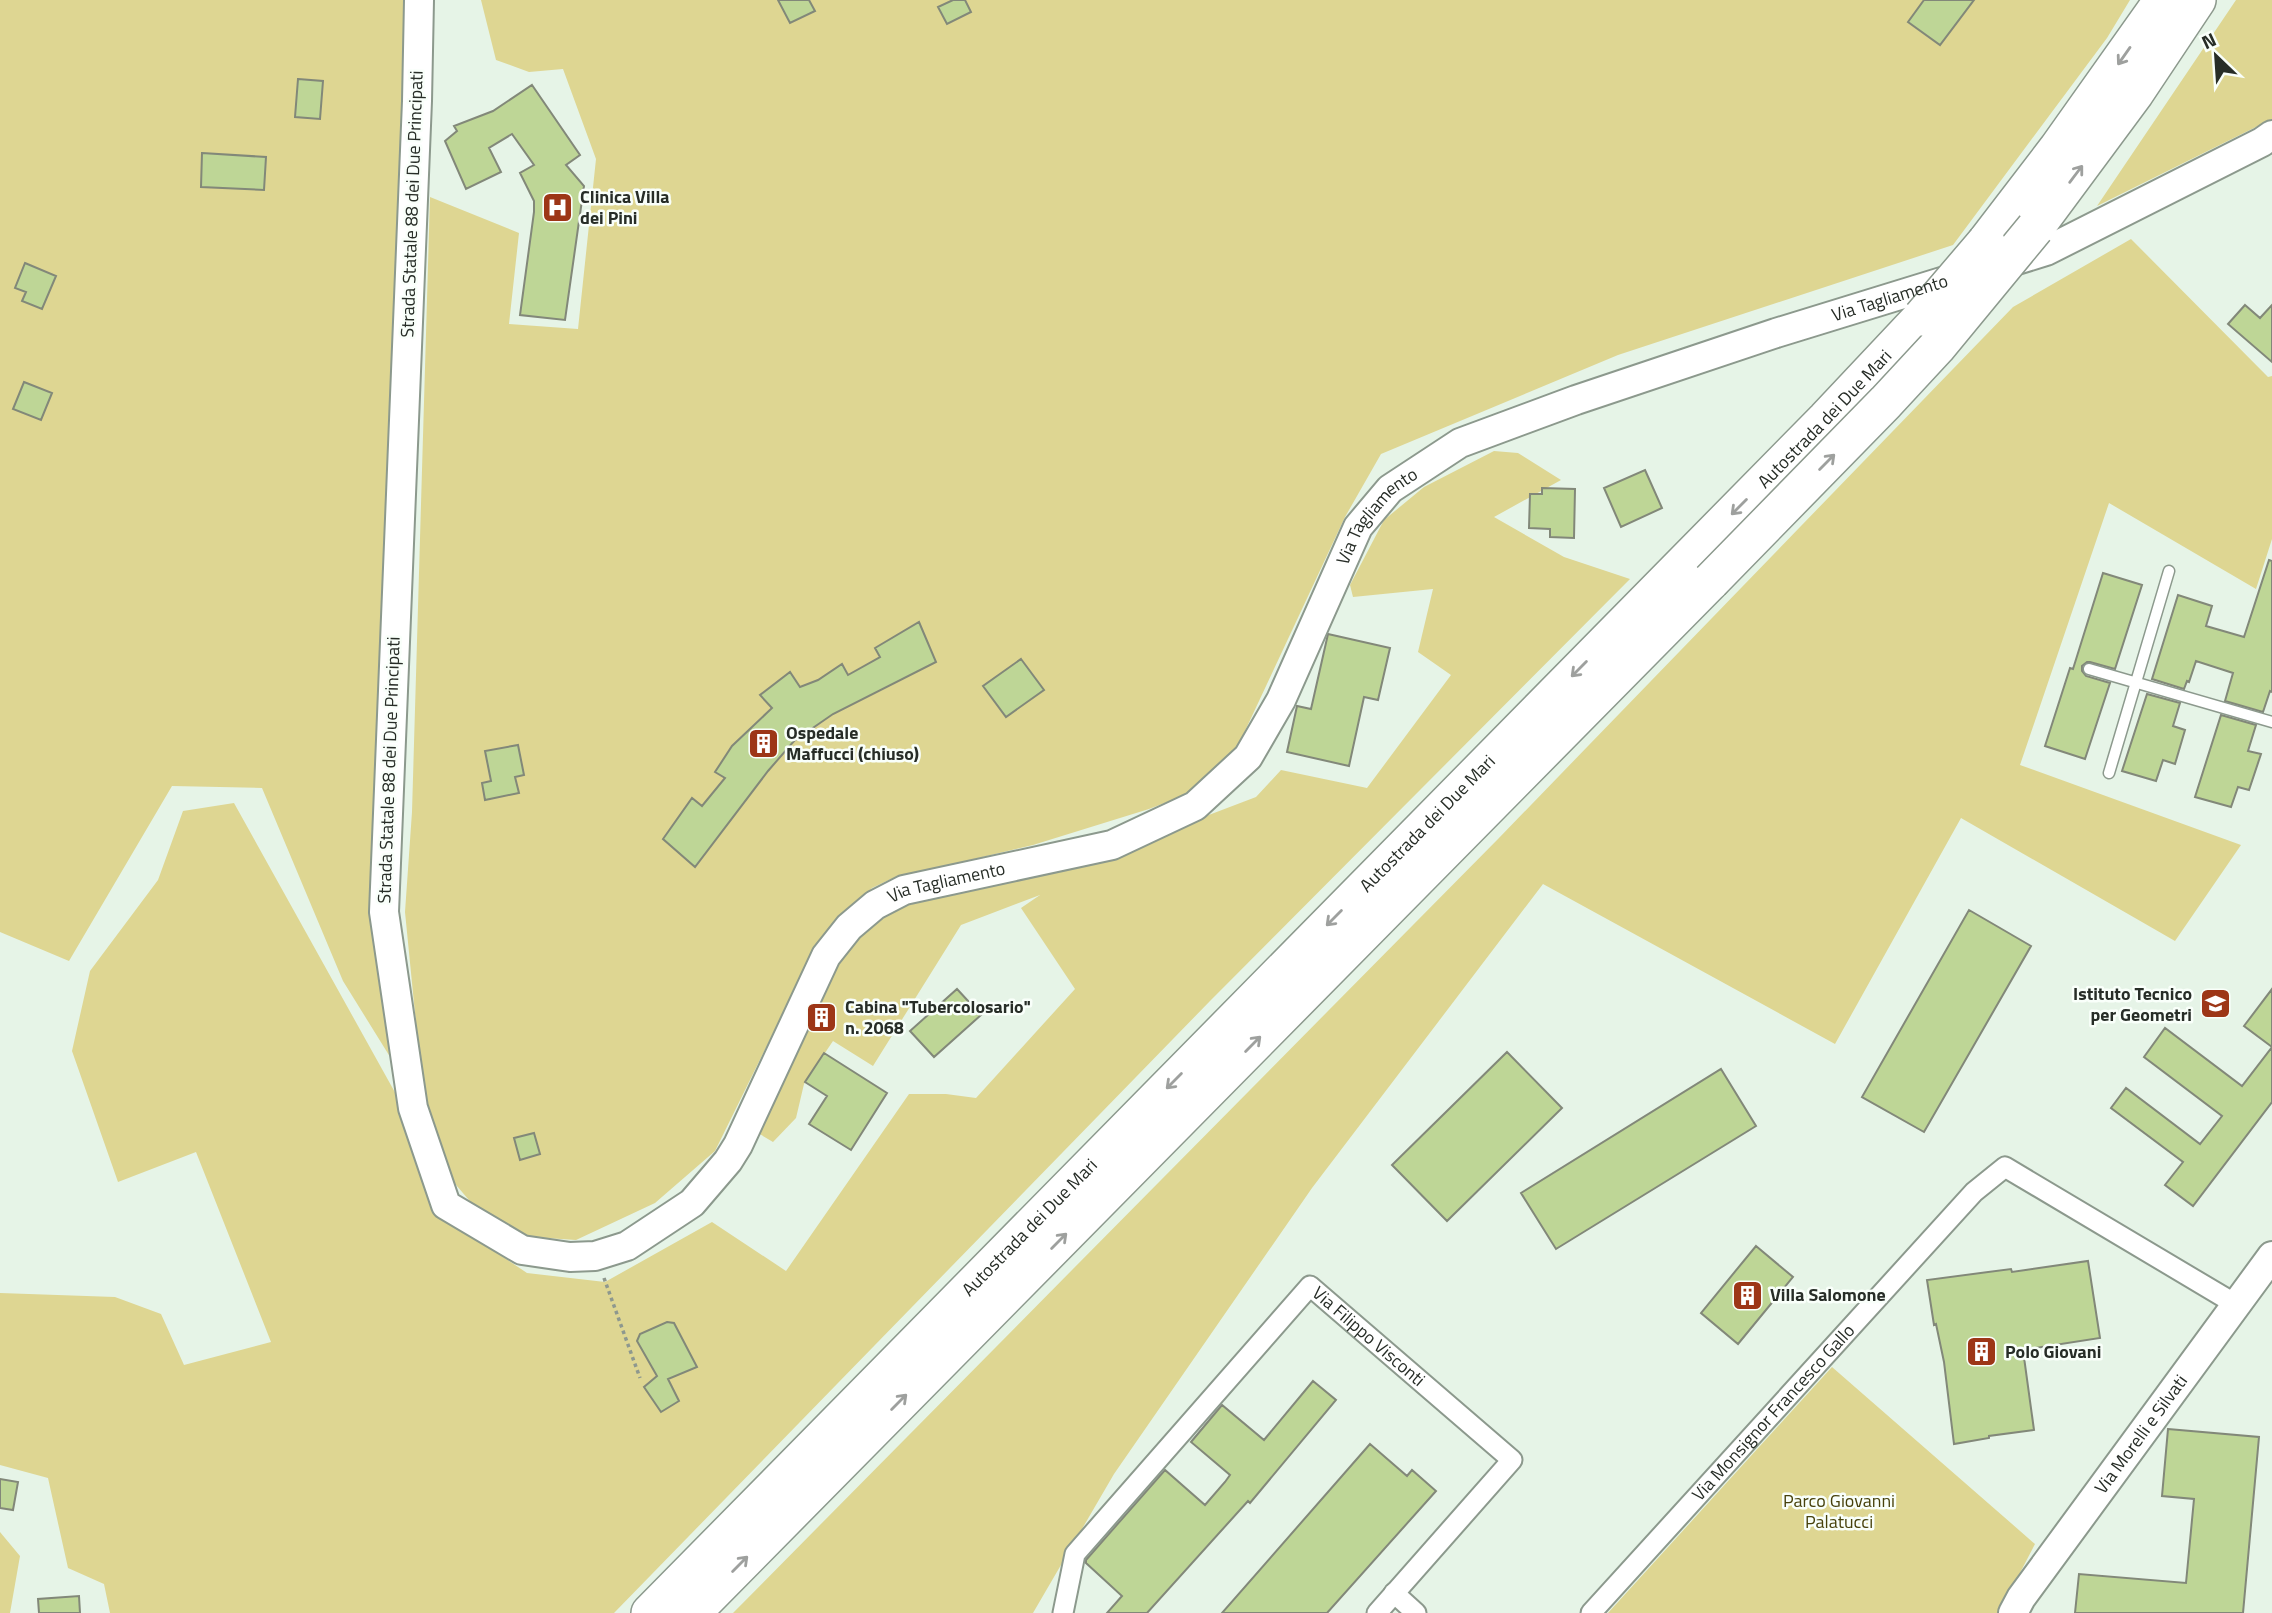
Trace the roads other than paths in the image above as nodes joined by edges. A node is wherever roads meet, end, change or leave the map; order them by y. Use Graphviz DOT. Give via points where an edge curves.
graph roads {
  1 [pos="419,0"];
  2 [pos="2163,0"];
  3 [pos="2197,0"];
  4 [pos="2272,135"];
  5 [pos="2169,571"];
  6 [pos="2089,669"];
  7 [pos="2136,683"];
  8 [pos="2272,722"];
  9 [pos="2109,773"];
  10 [pos="728,1161"];
  11 [pos="2272,1256"];
  12 [pos="2237,1305"];
  13 [pos="1394,1593"];
  14 [pos="650,1613"];
  15 [pos="692,1613"];
  16 [pos="1063,1613"];
  17 [pos="1377,1613"];
  18 [pos="1416,1613"];
  19 [pos="1591,1613"];
  20 [pos="2013,1613"];
  1 -- 10 [label="main road, Strada Statale 88 dei Due Principati" via="384,912 414,1108 446,1205 522,1250 570,1257 595,1256 627,1246 692,1203"];
  2 -- 14 [label="highway, Autostrada dei Due Mari, one-way, bridge" via="2058,148 1922,317"];
  15 -- 3 [label="highway, Autostrada dei Due Mari, one-way, bridge" via="1929,356 2035,228"];
  4 -- 10 [label="main road, Via Tagliamento" via="2046,251 1576,400 1460,443 1390,489 1358,527 1281,700 1248,757 1195,806 1112,845 904,890 875,905 826,956"];
  5 -- 7 [label="lane"];
  6 -- 7 [label="lane"];
  7 -- 8 [label="lane"];
  7 -- 9 [label="lane"];
  11 -- 12 [label="main road, Via Morelli e Silvati"];
  12 -- 19 [label="street, Via Monsignor Francesco Gallo" via="2005,1167 1964,1202"];
  12 -- 20 [label="main road, Via Morelli e Silvati"];
  13 -- 16 [label="street, Via Filippo Visconti" via="1512,1460 1310,1286 1075,1554"];
  13 -- 17 [label="street, Via Filippo Visconti"];
  13 -- 18 [label="street"];
}
